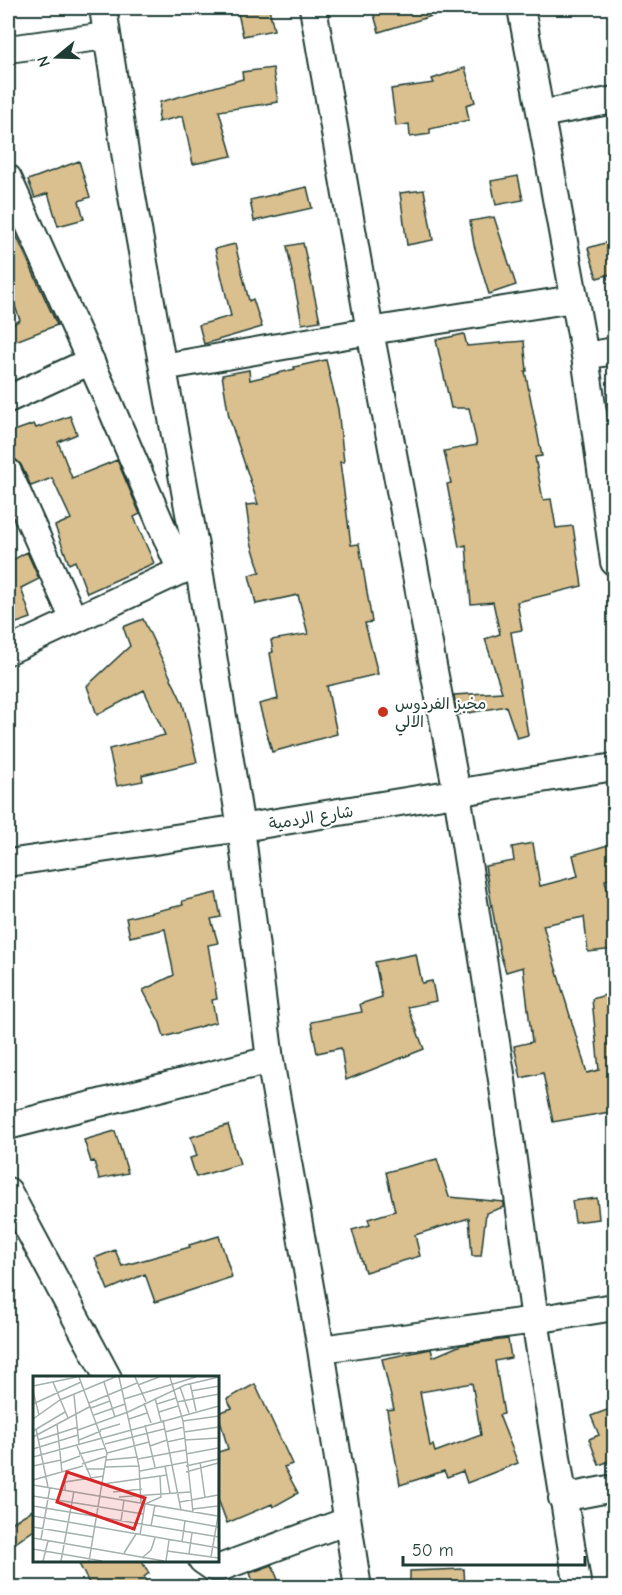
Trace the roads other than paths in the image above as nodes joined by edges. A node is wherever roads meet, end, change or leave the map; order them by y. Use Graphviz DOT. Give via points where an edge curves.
graph roads {
  1 [pos="103,8"];
  2 [pos="313,8"];
  3 [pos="521,8"];
  4 [pos="106,36"];
  5 [pos="8,49"];
  6 [pos="615,100"];
  7 [pos="541,114"];
  8 [pos="8,178"];
  9 [pos="573,298"];
  10 [pos="370,331"];
  11 [pos="615,351"];
  12 [pos="585,356"];
  13 [pos="91,362"];
  14 [pos="163,367"];
  15 [pos="8,399"];
  16 [pos="8,472"];
  17 [pos="615,562"];
  18 [pos="190,567"];
  19 [pos="74,620"];
  20 [pos="8,651"];
  21 [pos="615,767"];
  22 [pos="457,793"];
  23 [pos="241,828"];
  24 [pos="8,863"];
  25 [pos="270,1060"];
  26 [pos="8,1126"];
  27 [pos="8,1191"];
  28 [pos="615,1307"];
  29 [pos="535,1320"];
  30 [pos="321,1349"];
  31 [pos="107,1376"];
  32 [pos="615,1488"];
  33 [pos="562,1497"];
  34 [pos="347,1521"];
  35 [pos="205,1562"];
  36 [pos="358,1587"];
  37 [pos="578,1587"];
  1 -- 4 [label="street"];
  2 -- 10 [label="street"];
  3 -- 7 [label="street"];
  4 -- 5 [label="street"];
  4 -- 14 [label="street"];
  6 -- 7 [label="street"];
  7 -- 9 [label="street"];
  8 -- 13 [label="street"];
  9 -- 10 [label="street"];
  9 -- 12 [label="street"];
  10 -- 14 [label="street"];
  10 -- 22 [label="street"];
  11 -- 12 [label="street"];
  12 -- 17 [label="street"];
  13 -- 15 [label="street"];
  13 -- 18 [label="street"];
  14 -- 18 [label="street"];
  16 -- 19 [label="street"];
  18 -- 19 [label="street"];
  18 -- 23 [label="street"];
  19 -- 20 [label="street"];
  21 -- 22 [label="street, شارع الردمية"];
  22 -- 23 [label="street, شارع الردمية"];
  22 -- 29 [label="street"];
  23 -- 24 [label="street, شارع الردمية"];
  23 -- 25 [label="street"];
  25 -- 26 [label="street"];
  25 -- 30 [label="street"];
  27 -- 31 [label="street"];
  28 -- 29 [label="street"];
  29 -- 30 [label="street"];
  29 -- 33 [label="street"];
  30 -- 34 [label="street"];
  32 -- 33 [label="street"];
  33 -- 37 [label="street"];
  34 -- 35 [label="street" via="222,1567"];
  34 -- 36 [label="street"];
}
